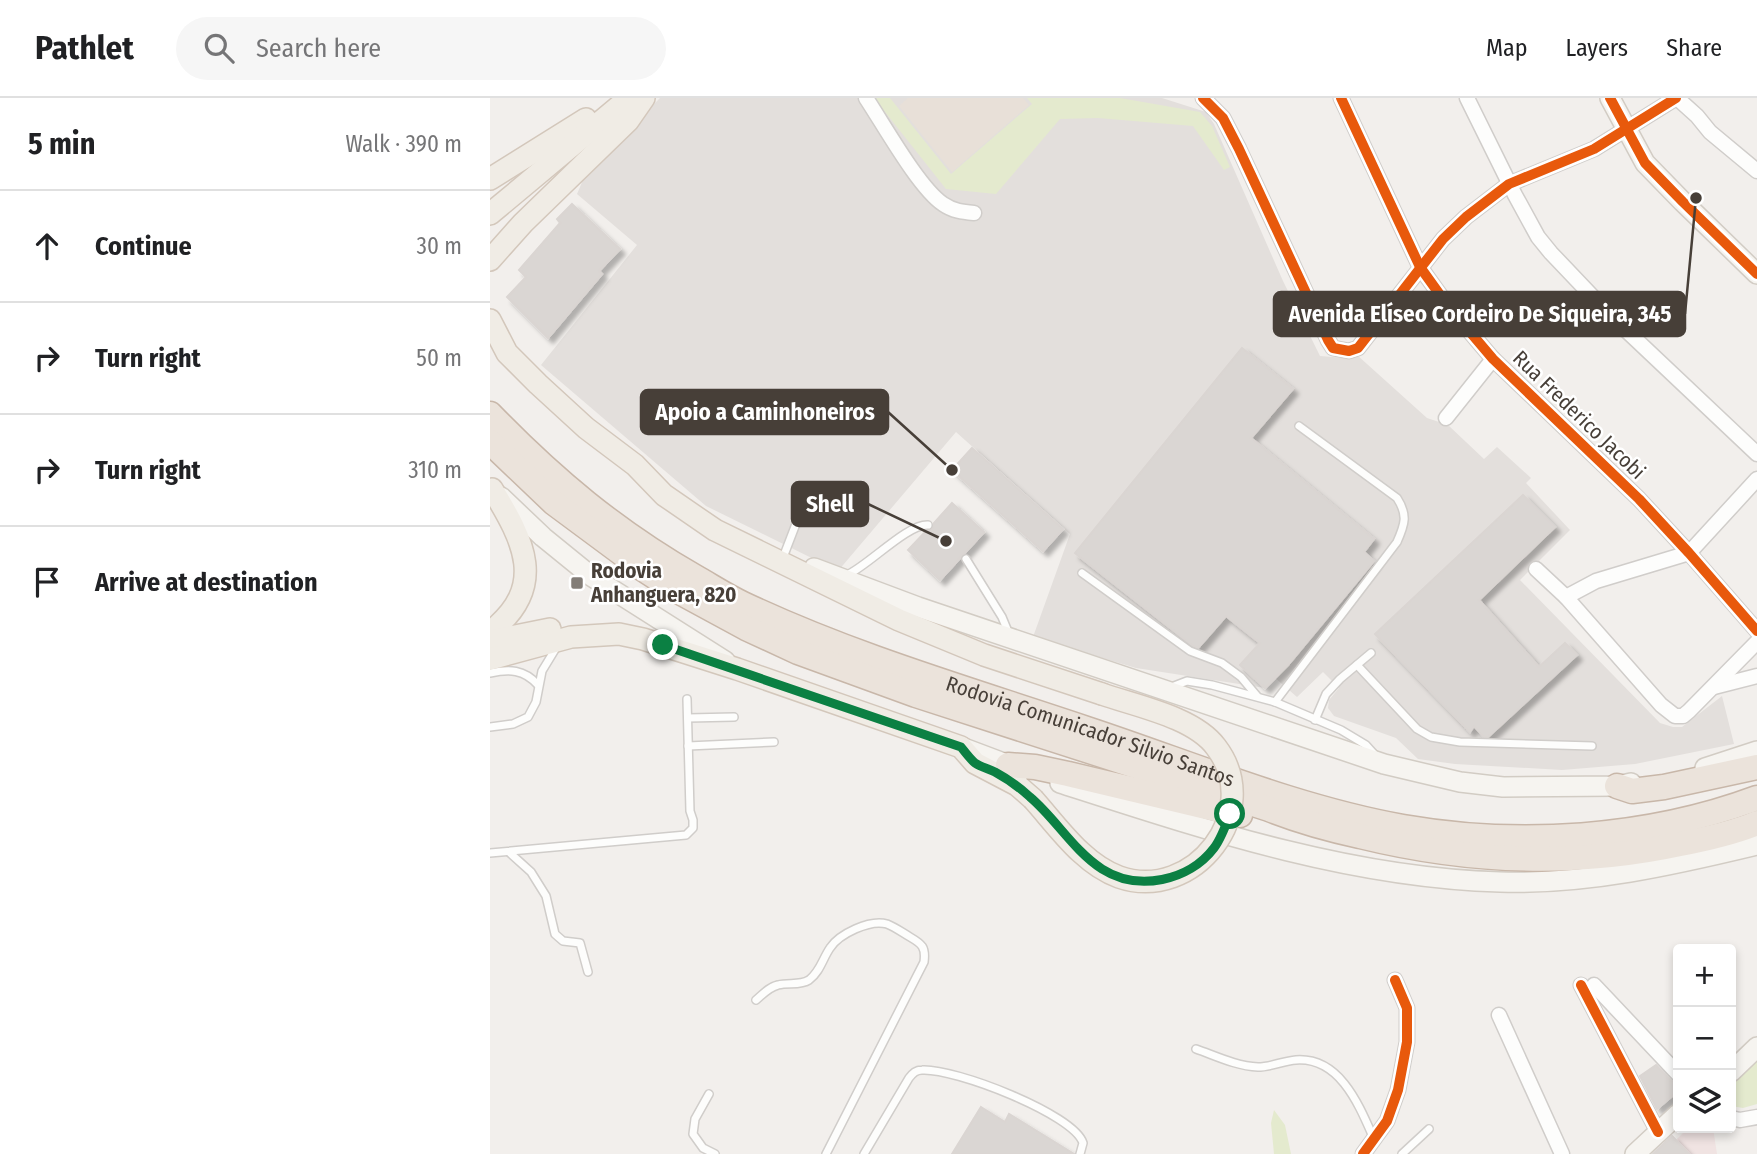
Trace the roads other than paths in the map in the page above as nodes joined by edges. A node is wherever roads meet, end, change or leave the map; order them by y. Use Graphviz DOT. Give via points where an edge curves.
graph roads {
  1 [pos="644,98"];
  2 [pos="866,98"];
  3 [pos="1203,98"];
  4 [pos="1341,98"];
  5 [pos="1467,98"];
  6 [pos="1610,98"];
  7 [pos="1676,98"];
  8 [pos="615,113"];
  9 [pos="1628,130"];
  10 [pos="1757,170"];
  11 [pos="490,179"];
  12 [pos="1509,184"];
  13 [pos="974,213"];
  14 [pos="490,214"];
  15 [pos="491,257"];
  16 [pos="1420,267"];
  17 [pos="1757,274"];
  18 [pos="490,320"];
  19 [pos="490,335"];
  20 [pos="507,353"];
  21 [pos="1493,359"];
  22 [pos="490,415"];
  23 [pos="1446,418"];
  24 [pos="1299,426"];
  25 [pos="490,442"];
  26 [pos="1757,454"];
  27 [pos="635,466"];
  28 [pos="1757,479"];
  29 [pos="491,488"];
  30 [pos="800,516"];
  31 [pos="928,525"];
  32 [pos="1689,552"];
  33 [pos="784,555"];
  34 [pos="966,559"];
  35 [pos="1536,569"];
  36 [pos="1082,573"];
  37 [pos="839,579"];
  38 [pos="1566,597"];
  39 [pos="1757,631"];
  40 [pos="490,632"];
  41 [pos="571,637"];
  42 [pos="1010,638"];
  43 [pos="490,641"];
  44 [pos="1757,642"];
  45 [pos="1371,653"];
  46 [pos="694,655"];
  47 [pos="490,659"];
  48 [pos="1357,665"];
  49 [pos="737,669"];
  50 [pos="490,673"];
  51 [pos="1757,676"];
  52 [pos="538,685"];
  53 [pos="1714,687"];
  54 [pos="1163,691"];
  55 [pos="1258,697"];
  56 [pos="687,699"];
  57 [pos="1275,702"];
  58 [pos="734,717"];
  59 [pos="688,718"];
  60 [pos="1315,720"];
  61 [pos="490,727"];
  62 [pos="774,742"];
  63 [pos="688,746"];
  64 [pos="1592,746"];
  65 [pos="961,747"];
  66 [pos="1757,751"];
  67 [pos="1384,764"];
  68 [pos="1008,765"];
  69 [pos="1757,766"];
  70 [pos="1617,786"];
  71 [pos="1757,798"];
  72 [pos="1300,822"];
  73 [pos="1757,823"];
  74 [pos="1757,845"];
  75 [pos="490,853"];
  76 [pos="510,853"];
  77 [pos="589,972"];
  78 [pos="1395,980"];
  79 [pos="756,1000"];
  80 [pos="1499,1015"];
  81 [pos="1757,1035"];
  82 [pos="1757,1047"];
  83 [pos="1196,1049"];
  84 [pos="1736,1054"];
  85 [pos="1674,1070"];
  86 [pos="1733,1070"];
  87 [pos="709,1094"];
  88 [pos="1757,1117"];
  89 [pos="1673,1118"];
  90 [pos="1736,1119"];
  91 [pos="1429,1129"];
  92 [pos="1658,1132"];
  93 [pos="1375,1140"];
  94 [pos="715,1154"];
  95 [pos="826,1154"];
  96 [pos="864,1154"];
  97 [pos="1080,1154"];
  98 [pos="1363,1154"];
  99 [pos="1402,1154"];
  100 [pos="1562,1154"];
  101 [pos="1635,1154"];
  1 -- 8 [label="main road" via="638,110"];
  2 -- 13 [label="street" via="936,199 950,208"];
  3 -- 16 [label="street" via="1223,118 1333,348 1358,348"];
  4 -- 16 [label="street, Rua Frederico Jacobi"];
  5 -- 12 [label="street"];
  6 -- 9 [label="main road"];
  7 -- 9 [label="street"];
  7 -- 10 [label="street"];
  8 -- 11 [label="main road"];
  8 -- 14 [label="main road"];
  8 -- 15 [label="main road"];
  9 -- 12 [label="street"];
  9 -- 17 [label="main road" via="1658,178"];
  12 -- 16 [label="street" via="1455,226"];
  12 -- 26 [label="street" via="1538,237 1568,273"];
  16 -- 21 [label="street, Rua Frederico Jacobi"];
  18 -- 20 [label="main road"];
  19 -- 20 [label="main road"];
  20 -- 27 [label="main road" via="586,428"];
  21 -- 23 [label="street"];
  21 -- 32 [label="street, Rua Frederico Jacobi"];
  22 -- 71 [label="highway, Rodovia Comunicador Silvio Santos" via="562,485 622,531 740,603 866,655 1300,800 1401,827 1453,834 1568,838 1725,810"];
  24 -- 57 [label="lane" via="1396,498 1405,510 1405,522 1397,542"];
  25 -- 72 [label="highway, Rodovia Comunicador Silvio Santos" via="554,503 643,569 798,652"];
  27 -- 33 [label="main road" via="706,513"];
  27 -- 65 [label="main road, bridge" via="683,509 748,548 899,620 984,655 1171,717 1201,733 1225,762 1232,788 1230,814 1215,847 1200,863 1162,880 1120,877 1103,870 1079,850 1017,785 975,763"];
  28 -- 32 [label="street"];
  29 -- 40 [label="main road" via="521,541 526,567 519,598"];
  29 -- 49 [label="main road" via="591,576"];
  30 -- 33 [label="lane"];
  31 -- 37 [label="lane" via="911,530 859,570"];
  32 -- 38 [label="street" via="1596,581"];
  32 -- 39 [label="street, Rua Frederico Jacobi"];
  33 -- 37 [label="main road"];
  34 -- 42 [label="lane"];
  35 -- 38 [label="street"];
  36 -- 55 [label="lane" via="1189,651 1222,663"];
  37 -- 42 [label="main road"];
  38 -- 53 [label="street" via="1661,705 1678,717"];
  41 -- 46 [label="main road" via="619,635"];
  41 -- 47 [label="main road"];
  41 -- 52 [label="lane" via="548,658"];
  42 -- 54 [label="main road"];
  43 -- 46 [label="main road" via="567,625 613,624 653,635"];
  44 -- 53 [label="street"];
  45 -- 48 [label="lane"];
  46 -- 49 [label="main road"];
  48 -- 60 [label="lane" via="1326,694"];
  48 -- 64 [label="lane" via="1417,729 1431,737"];
  49 -- 65 [label="main road"];
  50 -- 52 [label="lane" via="517,671"];
  51 -- 53 [label="street"];
  52 -- 61 [label="lane" via="528,717"];
  54 -- 55 [label="lane" via="1187,681"];
  54 -- 67 [label="main road"];
  55 -- 57 [label="lane"];
  56 -- 59 [label="lane"];
  57 -- 60 [label="lane"];
  58 -- 59 [label="lane"];
  59 -- 63 [label="lane"];
  60 -- 67 [label="lane" via="1366,745"];
  62 -- 63 [label="lane"];
  63 -- 76 [label="lane" via="693,828 686,835"];
  65 -- 68 [label="main road"];
  66 -- 70 [label="main road" via="1690,772"];
  67 -- 70 [label="main road" via="1503,787"];
  68 -- 72 [label="highway" via="1057,771 1267,821"];
  68 -- 74 [label="main road" via="1217,833 1444,879 1502,883 1580,878 1658,869"];
  69 -- 70 [label="highway" via="1664,787 1632,790"];
  72 -- 73 [label="highway, Rodovia Comunicador Silvio Santos" via="1411,849 1487,858 1566,860 1640,853"];
  75 -- 76 [label="lane"];
  76 -- 77 [label="lane" via="531,872 546,896 555,934 563,941 580,943"];
  78 -- 93 [label="street" via="1407,1008 1407,1042 1398,1090"];
  79 -- 95 [label="lane" via="778,985 809,980 835,942 867,926 888,924 923,944 924,962"];
  80 -- 100 [label="street"];
  81 -- 84 [label="main road"];
  82 -- 86 [label="main road"];
  83 -- 93 [label="lane" via="1237,1064 1260,1067 1296,1060 1333,1070"];
  85 -- 92 [label="street" via="1588,985"];
  87 -- 94 [label="lane" via="695,1119 693,1134 703,1148"];
  88 -- 90 [label="street"];
  89 -- 92 [label="main road"];
  91 -- 99 [label="lane"];
  92 -- 101 [label="main road"];
  93 -- 98 [label="street"];
  96 -- 97 [label="lane" via="909,1078 922,1070 981,1082 1023,1100 1077,1132 1083,1143"];
}
